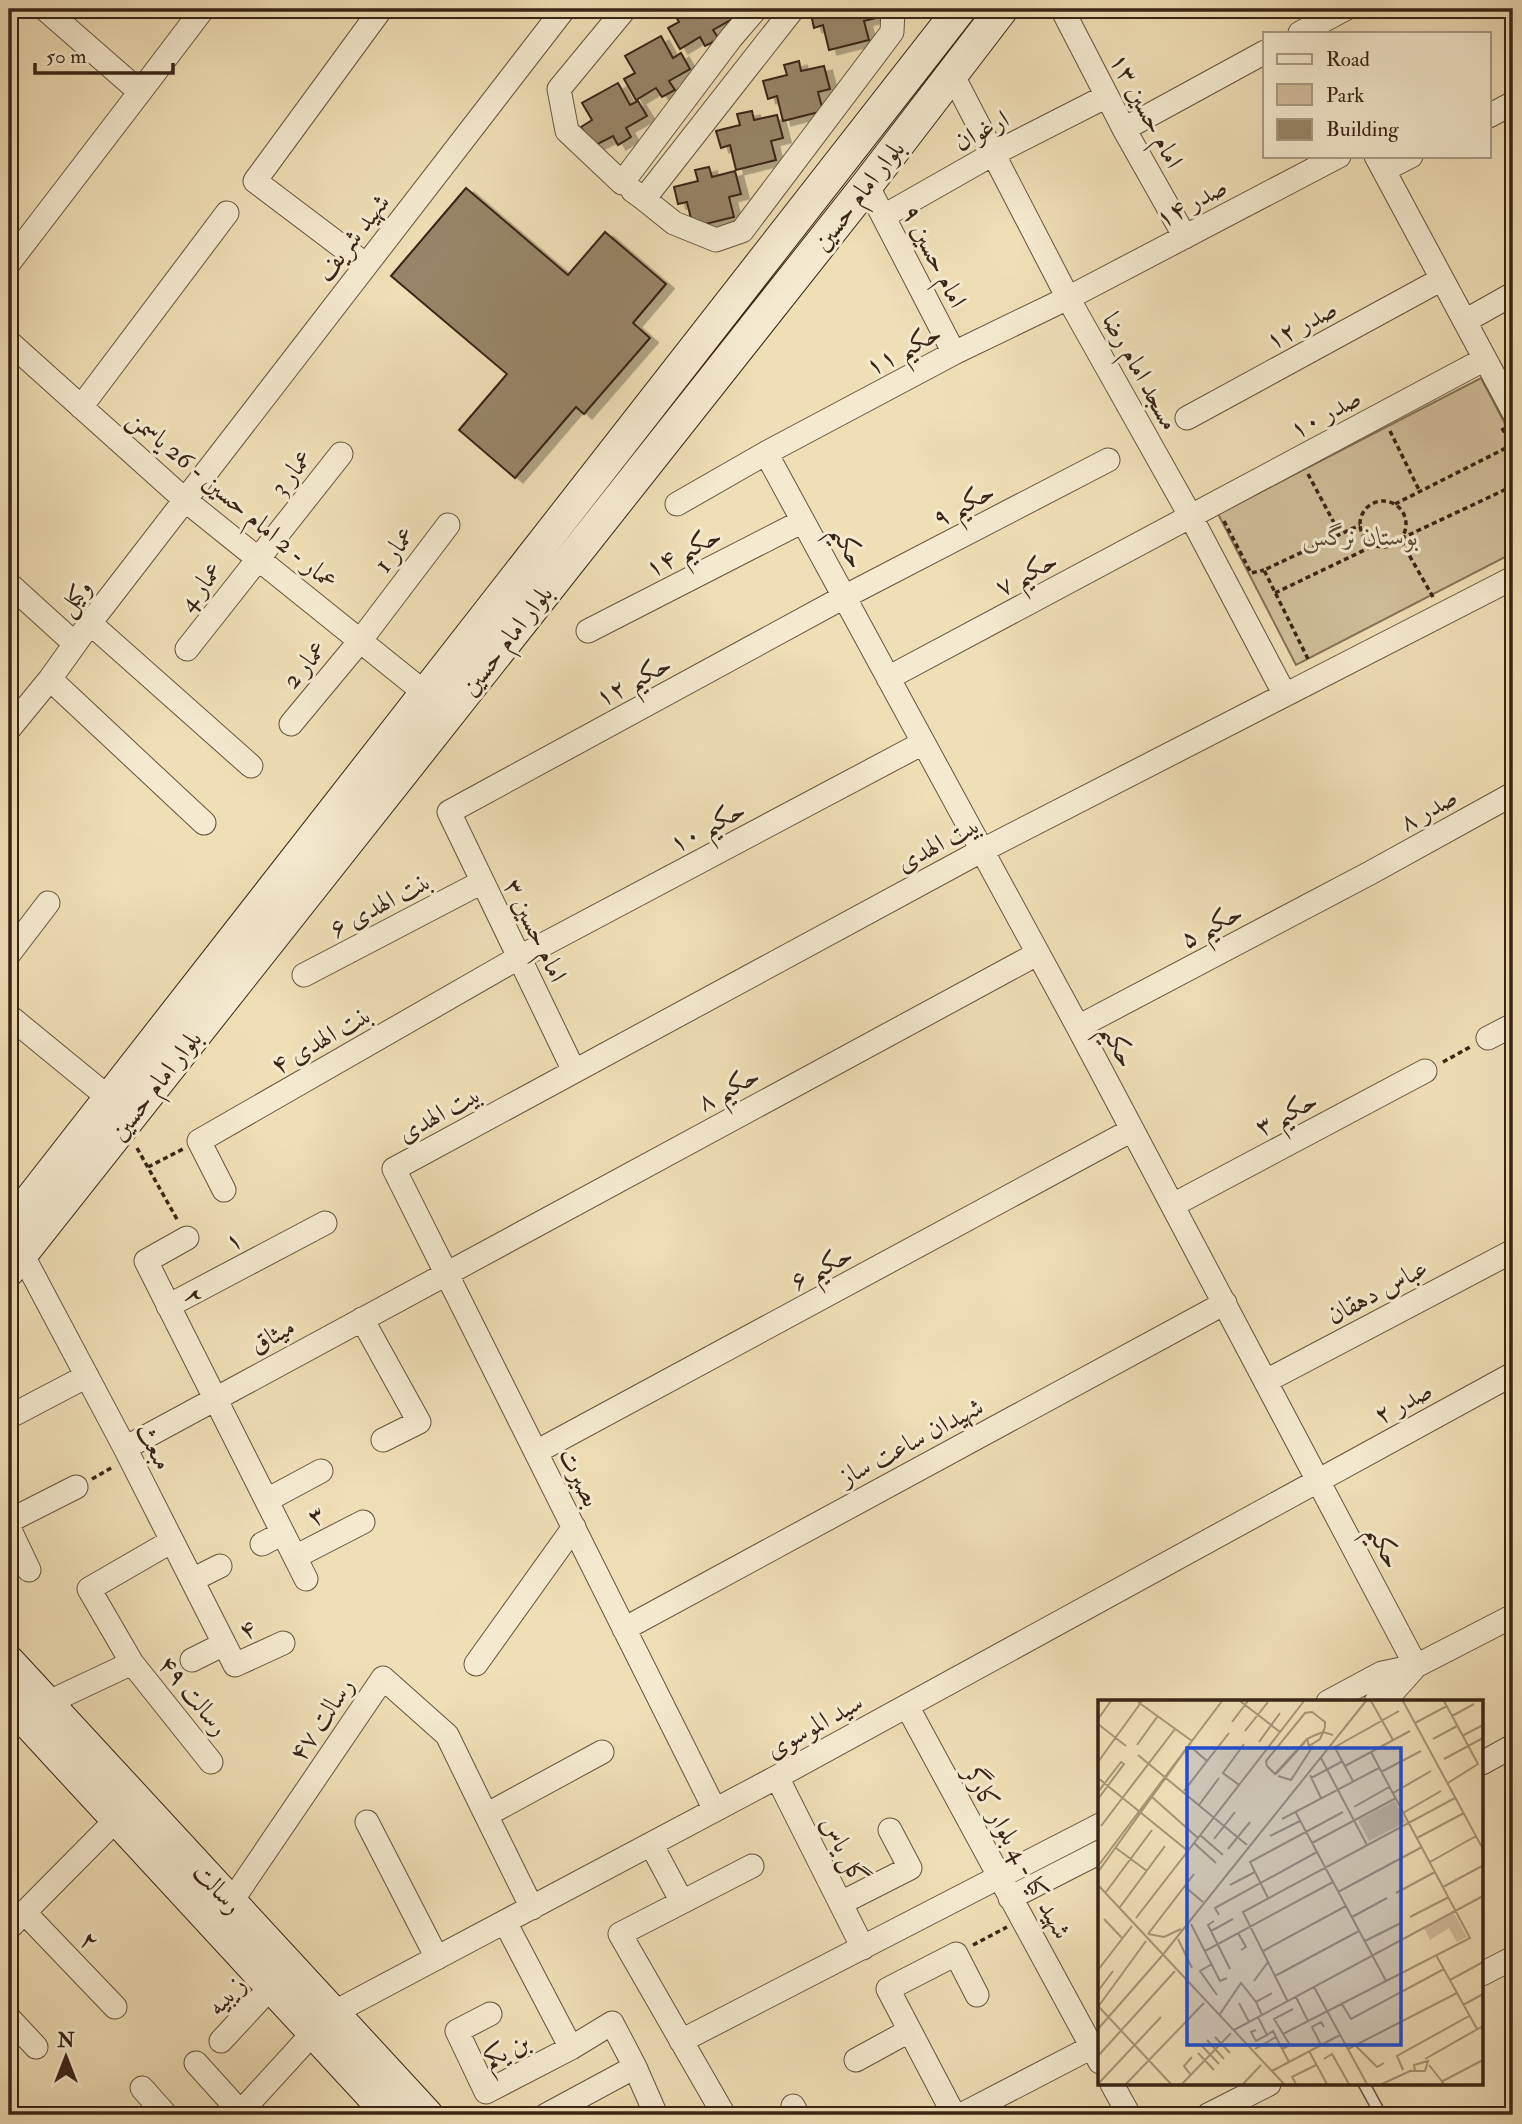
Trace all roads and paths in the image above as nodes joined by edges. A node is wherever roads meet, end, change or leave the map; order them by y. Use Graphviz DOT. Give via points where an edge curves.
graph roads {
  1 [pos="45,9"];
  2 [pos="203,9"];
  3 [pos="381,9"];
  4 [pos="564,9"];
  5 [pos="625,9"];
  6 [pos="755,9"];
  7 [pos="793,9"];
  8 [pos="893,9"];
  9 [pos="960,9"];
  10 [pos="1002,9"];
  11 [pos="1062,9"];
  12 [pos="1345,9"];
  13 [pos="777,28"];
  14 [pos="1306,32"];
  15 [pos="1263,53"];
  16 [pos="952,74"];
  17 [pos="140,92"];
  18 [pos="1107,96"];
  19 [pos="1513,103"];
  20 [pos="1490,115"];
  21 [pos="1124,129"];
  22 [pos="993,154"];
  23 [pos="1335,158"];
  24 [pos="1402,158"];
  25 [pos="839,163"];
  26 [pos="1380,163"];
  27 [pos="622,183"];
  28 [pos="867,184"];
  29 [pos="645,199"];
  30 [pos="227,213"];
  31 [pos="884,216"];
  32 [pos="1185,237"];
  33 [pos="9,263"];
  34 [pos="366,265"];
  35 [pos="1442,279"];
  36 [pos="1513,294"];
  37 [pos="1068,298"];
  38 [pos="1465,321"];
  39 [pos="9,342"];
  40 [pos="954,353"];
  41 [pos="1486,359"];
  42 [pos="81,407"];
  43 [pos="1506,416"];
  44 [pos="1187,418"];
  45 [pos="1401,425"];
  46 [pos="1512,446"];
  47 [pos="766,453"];
  48 [pos="341,454"];
  49 [pos="1108,460"];
  50 [pos="1308,474"];
  51 [pos="1513,486"];
  52 [pos="1420,492"];
  53 [pos="185,500"];
  54 [pos="677,504"];
  55 [pos="1395,504"];
  56 [pos="1191,517"];
  57 [pos="1223,519"];
  58 [pos="803,521"];
  59 [pos="448,525"];
  60 [pos="1360,525"];
  61 [pos="1340,534"];
  62 [pos="1400,539"];
  63 [pos="1376,545"];
  64 [pos="257,558"];
  65 [pos="1264,570"];
  66 [pos="1513,578"];
  67 [pos="9,584"];
  68 [pos="1275,593"];
  69 [pos="844,597"];
  70 [pos="1432,597"];
  71 [pos="90,623"];
  72 [pos="588,631"];
  73 [pos="360,640"];
  74 [pos="74,643"];
  75 [pos="187,649"];
  76 [pos="1318,654"];
  77 [pos="888,678"];
  78 [pos="50,679"];
  79 [pos="425,693"];
  80 [pos="1285,695"];
  81 [pos="290,724"];
  82 [pos="9,729"];
  83 [pos="923,743"];
  84 [pos="251,766"];
  85 [pos="1513,794"];
  86 [pos="449,812"];
  87 [pos="204,823"];
  88 [pos="982,851"];
  89 [pos="1370,873"];
  90 [pos="482,882"];
  91 [pos="48,903"];
  92 [pos="9,954"];
  93 [pos="1037,954"];
  94 [pos="518,958"];
  95 [pos="304,975"];
  96 [pos="219,981"];
  97 [pos="9,1016"];
  98 [pos="1513,1024"];
  99 [pos="1078,1027"];
  100 [pos="1488,1038"];
  101 [pos="574,1071"];
  102 [pos="1425,1071"];
  103 [pos="109,1098"];
  104 [pos="124,1125"];
  105 [pos="1132,1130"];
  106 [pos="199,1140"];
  107 [pos="148,1167"];
  108 [pos="394,1169"];
  109 [pos="224,1190"];
  110 [pos="1173,1205"];
  111 [pos="325,1223"];
  112 [pos="187,1238"];
  113 [pos="13,1250"];
  114 [pos="1513,1251"];
  115 [pos="446,1272"];
  116 [pos="1225,1303"];
  117 [pos="168,1306"];
  118 [pos="362,1319"];
  119 [pos="1513,1374"];
  120 [pos="87,1377"];
  121 [pos="1266,1381"];
  122 [pos="217,1398"];
  123 [pos="9,1417"];
  124 [pos="383,1440"];
  125 [pos="536,1452"];
  126 [pos="128,1453"];
  127 [pos="321,1471"];
  128 [pos="1318,1479"];
  129 [pos="76,1487"];
  130 [pos="267,1500"];
  131 [pos="9,1521"];
  132 [pos="363,1522"];
  133 [pos="574,1527"];
  134 [pos="9,1528"];
  135 [pos="283,1533"];
  136 [pos="172,1541"];
  137 [pos="262,1545"];
  138 [pos="295,1557"];
  139 [pos="219,1566"];
  140 [pos="29,1570"];
  141 [pos="306,1579"];
  142 [pos="192,1580"];
  143 [pos="1513,1616"];
  144 [pos="624,1629"];
  145 [pos="283,1643"];
  146 [pos="224,1644"];
  147 [pos="192,1660"];
  148 [pos="9,1661"];
  149 [pos="132,1663"];
  150 [pos="476,1664"];
  151 [pos="235,1665"];
  152 [pos="1416,1666"];
  153 [pos="1332,1700"];
  154 [pos="1380,1700"];
  155 [pos="9,1702"];
  156 [pos="47,1703"];
  157 [pos="907,1706"];
  158 [pos="1513,1746"];
  159 [pos="602,1752"];
  160 [pos="211,1762"];
  161 [pos="1484,1762"];
  162 [pos="777,1777"];
  163 [pos="715,1810"];
  164 [pos="486,1815"];
  165 [pos="117,1819"];
  166 [pos="367,1822"];
  167 [pos="1098,1826"];
  168 [pos="890,1830"];
  169 [pos="651,1844"];
  170 [pos="1098,1853"];
  171 [pos="752,1866"];
  172 [pos="999,1878"];
  173 [pos="1010,1898"];
  174 [pos="231,1902"];
  175 [pos="682,1902"];
  176 [pos="841,1903"];
  177 [pos="532,1908"];
  178 [pos="1022,1919"];
  179 [pos="16,1920"];
  180 [pos="505,1922"];
  181 [pos="863,1948"];
  182 [pos="956,1954"];
  183 [pos="437,1958"];
  184 [pos="1513,1958"];
  185 [pos="1484,1973"];
  186 [pos="271,1987"];
  187 [pos="977,1995"];
  188 [pos="115,2007"];
  189 [pos="490,2014"];
  190 [pos="9,2018"];
  191 [pos="323,2023"];
  192 [pos="909,2031"];
  193 [pos="220,2041"];
  194 [pos="681,2041"];
  195 [pos="36,2047"];
  196 [pos="571,2048"];
  197 [pos="1096,2055"];
  198 [pos="856,2060"];
  199 [pos="196,2063"];
  200 [pos="635,2067"];
  201 [pos="1113,2086"];
  202 [pos="1265,2086"];
  203 [pos="1365,2086"];
  204 [pos="142,2088"];
  205 [pos="241,2114"];
  206 [pos="166,2115"];
  207 [pos="390,2115"];
  208 [pos="427,2115"];
  209 [pos="546,2115"];
  210 [pos="656,2115"];
  211 [pos="724,2115"];
  212 [pos="954,2115"];
  213 [pos="961,2115"];
  214 [pos="1129,2115"];
  215 [pos="1208,2115"];
  216 [pos="1381,2115"];
  1 -- 17 [label="street"];
  2 -- 17 [label="street"];
  3 -- 34 [label="street" via="256,181"];
  4 -- 34 [label="street, شهید شریف"];
  5 -- 27 [label="street" via="559,89 567,131"];
  6 -- 13 [label="street"];
  6 -- 27 [label="street"];
  7 -- 13 [label="street"];
  8 -- 29 [label="street" via="891,32 742,230 716,240 674,223"];
  9 -- 25 [label="main road, بلوار امام حسین"];
  10 -- 16 [label="main road, بلوار امام حسین"];
  11 -- 18 [label="street, امام حسین ۱۳"];
  12 -- 14 [label="street"];
  13 -- 29 [label="street"];
  15 -- 21 [label="street"];
  16 -- 22 [label="street, مسجد امام رضا"];
  16 -- 28 [label="main road, بلوار امام حسین"];
  17 -- 33 [label="street"];
  18 -- 21 [label="street, امام حسین ۱۳"];
  18 -- 22 [label="street, ارغوان"];
  19 -- 20 [label="street"];
  21 -- 32 [label="street, امام حسین ۱۳"];
  22 -- 31 [label="street, ارغوان"];
  22 -- 37 [label="street, مسجد امام رضا"];
  23 -- 32 [label="street, صدر ۱۴"];
  24 -- 26 [label="street"];
  25 -- 28 [label="main road"];
  25 -- 79 [label="main road, بلوار امام حسین"];
  26 -- 35 [label="street"];
  27 -- 29 [label="street"];
  28 -- 31 [label="street, امام حسین ۹"];
  28 -- 96 [label="main road, بلوار امام حسین"];
  30 -- 42 [label="street"];
  31 -- 40 [label="street, امام حسین ۹"];
  32 -- 37 [label="street, صدر ۱۴"];
  34 -- 53 [label="street, شهید شریف"];
  35 -- 38 [label="street"];
  35 -- 44 [label="street, صدر ۱۲"];
  36 -- 38 [label="street"];
  37 -- 40 [label="street, حکیم ۱۱"];
  37 -- 56 [label="street, مسجد امام رضا"];
  38 -- 41 [label="street"];
  39 -- 42 [label="street, عمار - 2 امام حسین - 26 یاسمن"];
  40 -- 47 [label="street, حکیم ۱۱"];
  41 -- 43 [label="street"];
  41 -- 56 [label="street, صدر ۱۰"];
  42 -- 53 [label="street, عمار - 2 امام حسین - 26 یاسمن"];
  43 -- 46 [label="path"];
  45 -- 52 [label="path" via="1390,431"];
  46 -- 52 [label="path"];
  47 -- 54 [label="street, حکیم ۱۱"];
  47 -- 58 [label="street, حکیم"];
  48 -- 64 [label="street, عمار 3"];
  49 -- 69 [label="street, حکیم ۹"];
  50 -- 61 [label="path"];
  51 -- 62 [label="path"];
  52 -- 55 [label="path"];
  53 -- 64 [label="street, عمار - 2 امام حسین - 26 یاسمن"];
  53 -- 71 [label="street, وکیل"];
  55 -- 60 [label="path" via="1374,503 1366,508"];
  55 -- 62 [label="path" via="1406,523"];
  56 -- 77 [label="street, حکیم ۷"];
  56 -- 80 [label="street, مسجد امام رضا"];
  57 -- 65 [label="path" via="1251,573"];
  58 -- 69 [label="street, حکیم"];
  58 -- 72 [label="street, حکیم ۱۴"];
  59 -- 73 [label="street, عمار 1"];
  60 -- 61 [label="path"];
  60 -- 63 [label="path" via="1368,541"];
  61 -- 65 [label="path"];
  62 -- 63 [label="path" via="1393,545"];
  62 -- 70 [label="path"];
  63 -- 68 [label="path"];
  64 -- 73 [label="street, عمار - 2 امام حسین - 26 یاسمن"];
  64 -- 75 [label="street, عمار 4"];
  65 -- 68 [label="path"];
  66 -- 80 [label="street, بیت الهدی"];
  67 -- 74 [label="street"];
  68 -- 76 [label="path" via="1307,660"];
  69 -- 77 [label="street, حکیم"];
  69 -- 86 [label="street, حکیم ۱۲"];
  71 -- 74 [label="street, وکیل"];
  71 -- 84 [label="street"];
  73 -- 79 [label="street, عمار - 2 امام حسین - 26 یاسمن"];
  73 -- 81 [label="street, عمار 2"];
  74 -- 78 [label="street, وکیل"];
  77 -- 83 [label="street, حکیم"];
  78 -- 82 [label="street, وکیل"];
  78 -- 87 [label="street"];
  79 -- 96 [label="main road, بلوار امام حسین"];
  80 -- 88 [label="street, بیت الهدی"];
  83 -- 88 [label="street, حکیم"];
  83 -- 94 [label="street, حکیم ۱۰"];
  85 -- 89 [label="street, صدر ۸"];
  86 -- 90 [label="street, امام حسین ۳"];
  88 -- 93 [label="street, حکیم"];
  88 -- 101 [label="street, بیت الهدی"];
  89 -- 99 [label="street, حکیم ۵"];
  90 -- 94 [label="street, امام حسین ۳"];
  90 -- 95 [label="street, بنت الهدی ۶"];
  91 -- 92 [label="street"];
  93 -- 99 [label="street, حکیم"];
  93 -- 115 [label="street, حکیم ۸"];
  94 -- 101 [label="street, امام حسین ۳"];
  94 -- 106 [label="street, بنت الهدی ۴"];
  96 -- 103 [label="main road, بلوار امام حسین"];
  96 -- 104 [label="main road, بلوار امام حسین"];
  97 -- 103 [label="street"];
  98 -- 100 [label="street"];
  99 -- 105 [label="street, حکیم"];
  100 -- 102 [label="path"];
  101 -- 108 [label="street, بیت الهدی"];
  102 -- 110 [label="street, حکیم ۳"];
  103 -- 113 [label="main road, بلوار امام حسین"];
  104 -- 107 [label="path"];
  104 -- 113 [label="main road, بلوار امام حسین"];
  105 -- 110 [label="street, حکیم"];
  105 -- 125 [label="street, حکیم ۶"];
  106 -- 107 [label="path"];
  106 -- 109 [label="street"];
  107 -- 112 [label="path"];
  108 -- 115 [label="street, بصیرت"];
  110 -- 116 [label="street, حکیم"];
  111 -- 117 [label="street, ۱"];
  112 -- 117 [label="street, ۲" via="146,1261"];
  113 -- 120 [label="street, مبعث"];
  114 -- 121 [label="street, عباس دهقان"];
  115 -- 118 [label="street, میثاق"];
  115 -- 125 [label="street, بصیرت"];
  116 -- 121 [label="street, حکیم"];
  116 -- 144 [label="street, شهیدان ساعت ساز"];
  117 -- 122 [label="street, ۲"];
  118 -- 122 [label="street, میثاق"];
  118 -- 124 [label="street" via="419,1422"];
  119 -- 128 [label="street, صدر ۲"];
  120 -- 123 [label="street"];
  120 -- 126 [label="street, مبعث"];
  121 -- 128 [label="street, حکیم"];
  122 -- 126 [label="street, میثاق"];
  122 -- 130 [label="street, ۲"];
  125 -- 133 [label="street, بصیرت"];
  126 -- 129 [label="path"];
  126 -- 136 [label="street, مبعث"];
  127 -- 130 [label="street"];
  128 -- 152 [label="street, حکیم"];
  128 -- 157 [label="street, سید الموسوی"];
  129 -- 131 [label="street"];
  130 -- 135 [label="street, ۲"];
  132 -- 138 [label="street, ۳"];
  133 -- 144 [label="street, بصیرت"];
  133 -- 150 [label="street"];
  134 -- 140 [label="street"];
  135 -- 137 [label="street"];
  135 -- 138 [label="street, ۲"];
  136 -- 142 [label="street, مبعث"];
  136 -- 149 [label="street, رسالت ۴۹" via="89,1589"];
  138 -- 141 [label="street, ۲"];
  139 -- 142 [label="street"];
  142 -- 146 [label="street, مبعث"];
  143 -- 152 [label="street"];
  144 -- 163 [label="street, بصیرت"];
  145 -- 151 [label="street, ۴"];
  146 -- 147 [label="street"];
  146 -- 151 [label="street, مبعث"];
  148 -- 156 [label="main road, رسالت"];
  149 -- 156 [label="street, رسالت ۴۹"];
  149 -- 160 [label="street, رسالت ۴۹"];
  152 -- 153 [label="street" via="1382,1673"];
  152 -- 154 [label="street"];
  155 -- 165 [label="main road, رسالت"];
  156 -- 174 [label="main road, رسالت"];
  157 -- 162 [label="street, سید الموسوی"];
  157 -- 172 [label="street, شهید کیا - 4 بلوار کارگر"];
  158 -- 161 [label="street"];
  159 -- 164 [label="street"];
  162 -- 163 [label="street, سید الموسوی"];
  162 -- 176 [label="street, گل یاس"];
  163 -- 169 [label="street, سید الموسوی"];
  164 -- 174 [label="street, رسالت ۴۷" via="447,1735 383,1678"];
  164 -- 177 [label="street"];
  165 -- 179 [label="street"];
  165 -- 186 [label="main road, رسالت"];
  166 -- 183 [label="street"];
  167 -- 172 [label="street"];
  168 -- 176 [label="street" via="910,1868"];
  169 -- 175 [label="street"];
  169 -- 177 [label="street, سید الموسوی"];
  170 -- 173 [label="street"];
  171 -- 175 [label="street"];
  172 -- 173 [label="street, شهید کیا - 4 بلوار کارگر"];
  172 -- 181 [label="street"];
  173 -- 178 [label="street, شهید کیا - 4 بلوار کارگر"];
  174 -- 191 [label="main road, رسالت"];
  175 -- 194 [label="street" via="620,1934"];
  176 -- 181 [label="street, گل یاس"];
  177 -- 180 [label="street, سید الموسوی"];
  178 -- 182 [label="path"];
  178 -- 197 [label="street, شهید کیا - 4 بلوار کارگر"];
  179 -- 188 [label="street, ۲"];
  180 -- 183 [label="street, سید الموسوی"];
  180 -- 196 [label="street"];
  181 -- 194 [label="street"];
  182 -- 187 [label="street"];
  182 -- 192 [label="street" via="888,1989"];
  183 -- 191 [label="street, سید الموسوی"];
  184 -- 185 [label="street"];
  186 -- 191 [label="main road, رسالت"];
  186 -- 193 [label="street, زیبیه"];
  189 -- 196 [label="street, بن یکم" via="457,2031 486,2092"];
  190 -- 195 [label="street"];
  191 -- 205 [label="street"];
  191 -- 207 [label="main road, رسالت"];
  191 -- 208 [label="main road, رسالت"];
  192 -- 198 [label="street"];
  192 -- 212 [label="street"];
  194 -- 211 [label="street"];
  196 -- 200 [label="street" via="612,2023"];
  197 -- 213 [label="street"];
  199 -- 205 [label="street"];
  200 -- 209 [label="street"];
  200 -- 210 [label="street"];
  201 -- 214 [label="street"];
  202 -- 215 [label="street"];
  203 -- 216 [label="lane"];
  204 -- 206 [label="street"];
}
